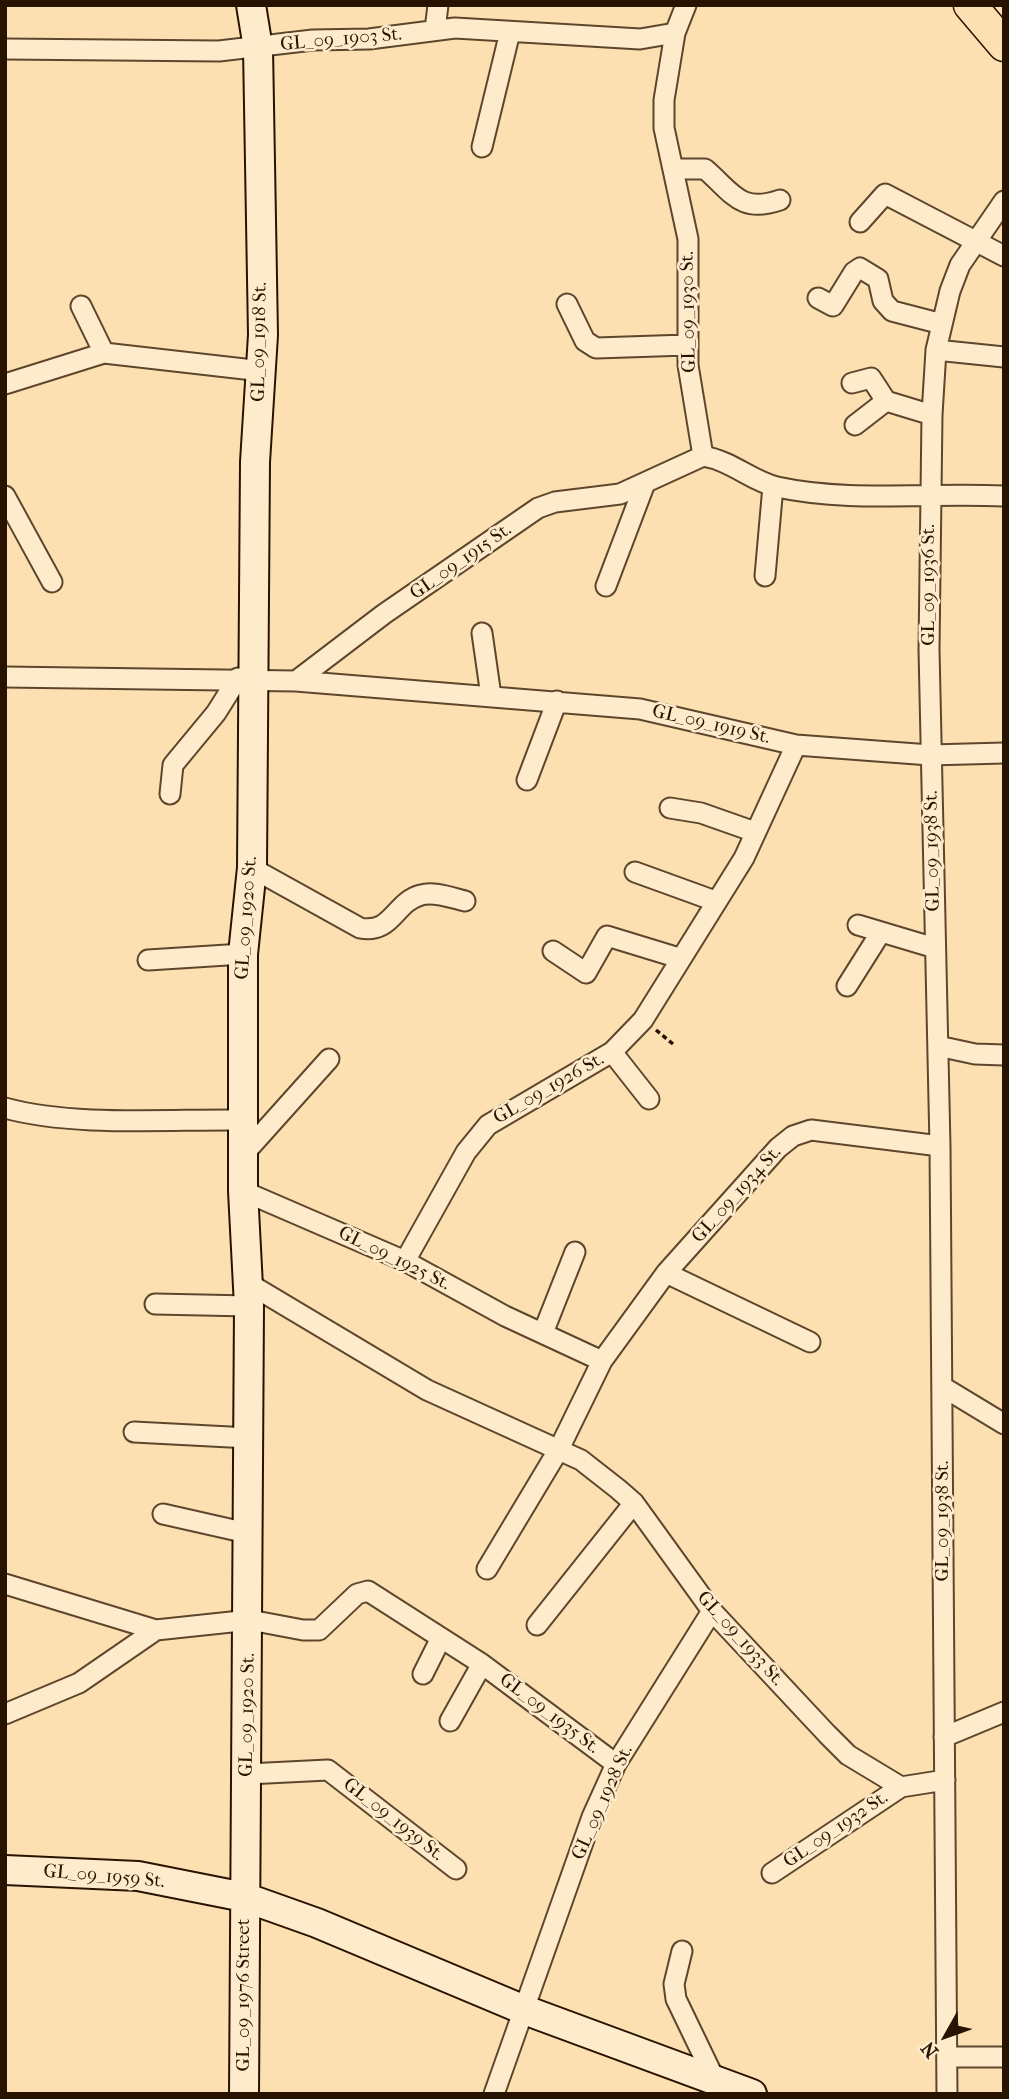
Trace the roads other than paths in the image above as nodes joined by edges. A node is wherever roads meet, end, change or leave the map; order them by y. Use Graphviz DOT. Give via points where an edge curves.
graph roads {
  1 [pos="251,5"];
  2 [pos="438,5"];
  3 [pos="686,5"];
  4 [pos="970,5"];
  5 [pos="435,30"];
  6 [pos="510,32"];
  7 [pos="675,33"];
  8 [pos="1004,45"];
  9 [pos="258,48"];
  10 [pos="5,49"];
  11 [pos="482,147"];
  12 [pos="673,169"];
  13 [pos="780,200"];
  14 [pos="1004,201"];
  15 [pos="860,222"];
  16 [pos="975,239"];
  17 [pos="1004,256"];
  18 [pos="818,298"];
  19 [pos="567,304"];
  20 [pos="81,306"];
  21 [pos="942,324"];
  22 [pos="687,345"];
  23 [pos="936,350"];
  24 [pos="104,353"];
  25 [pos="1004,357"];
  26 [pos="262,371"];
  27 [pos="852,383"];
  28 [pos="5,384"];
  29 [pos="886,401"];
  30 [pos="932,415"];
  31 [pos="855,425"];
  32 [pos="703,456"];
  33 [pos="644,486"];
  34 [pos="773,486"];
  35 [pos="930,494"];
  36 [pos="5,496"];
  37 [pos="1004,496"];
  38 [pos="765,576"];
  39 [pos="52,582"];
  40 [pos="606,586"];
  41 [pos="482,633"];
  42 [pos="5,677"];
  43 [pos="245,678"];
  44 [pos="296,681"];
  45 [pos="491,696"];
  46 [pos="557,701"];
  47 [pos="796,745"];
  48 [pos="1004,753"];
  49 [pos="930,755"];
  50 [pos="527,780"];
  51 [pos="170,794"];
  52 [pos="670,808"];
  53 [pos="755,831"];
  54 [pos="252,867"];
  55 [pos="635,872"];
  56 [pos="465,901"];
  57 [pos="715,901"];
  58 [pos="858,925"];
  59 [pos="881,932"];
  60 [pos="935,948"];
  61 [pos="553,951"];
  62 [pos="243,954"];
  63 [pos="679,958"];
  64 [pos="148,960"];
  65 [pos="847,986"];
  66 [pos="938,1046"];
  67 [pos="612,1052"];
  68 [pos="1004,1055"];
  69 [pos="328,1059"];
  70 [pos="649,1099"];
  71 [pos="5,1108"];
  72 [pos="242,1120"];
  73 [pos="940,1146"];
  74 [pos="242,1156"];
  75 [pos="243,1191"];
  76 [pos="575,1252"];
  77 [pos="405,1261"];
  78 [pos="666,1273"];
  79 [pos="248,1294"];
  80 [pos="155,1304"];
  81 [pos="543,1333"];
  82 [pos="810,1342"];
  83 [pos="602,1361"];
  84 [pos="943,1387"];
  85 [pos="1004,1424"];
  86 [pos="134,1432"];
  87 [pos="249,1438"];
  88 [pos="559,1449"];
  89 [pos="634,1503"];
  90 [pos="163,1514"];
  91 [pos="247,1533"];
  92 [pos="487,1569"];
  93 [pos="5,1584"];
  94 [pos="712,1611"];
  95 [pos="250,1620"];
  96 [pos="537,1625"];
  97 [pos="156,1630"];
  98 [pos="441,1638"];
  99 [pos="482,1664"];
  100 [pos="423,1674"];
  101 [pos="1004,1712"];
  102 [pos="5,1714"];
  103 [pos="450,1721"];
  104 [pos="944,1737"];
  105 [pos="616,1764"];
  106 [pos="247,1774"];
  107 [pos="945,1780"];
  108 [pos="901,1787"];
  109 [pos="456,1868"];
  110 [pos="5,1870"];
  111 [pos="772,1873"];
  112 [pos="244,1897"];
  113 [pos="682,1951"];
  114 [pos="522,2008"];
  115 [pos="949,2057"];
  116 [pos="1004,2057"];
  117 [pos="715,2080"];
  118 [pos="244,2094"];
  119 [pos="494,2094"];
  120 [pos="752,2094"];
  121 [pos="947,2094"];
  1 -- 9 [label="main road, GL_09_1918 St."];
  2 -- 5 [label="street"];
  3 -- 7 [label="street, GL_09_1930 St."];
  4 -- 8 [label="main road"];
  5 -- 6 [label="street, GL_09_1903 St."];
  5 -- 9 [label="street, GL_09_1903 St."];
  6 -- 7 [label="street, GL_09_1903 St." via="640,39"];
  6 -- 11 [label="street"];
  7 -- 12 [label="street, GL_09_1930 St." via="664,100 664,128"];
  9 -- 10 [label="street, GL_09_1903 St."];
  9 -- 26 [label="main road, GL_09_1918 St."];
  12 -- 13 [label="street" via="705,169 744,203"];
  12 -- 22 [label="street, GL_09_1930 St." via="688,239"];
  14 -- 16 [label="street, GL_09_1936 St."];
  15 -- 16 [label="street" via="885,194"];
  16 -- 17 [label="street"];
  16 -- 21 [label="street, GL_09_1936 St." via="960,265"];
  18 -- 21 [label="street" via="833,306 860,268 878,279 883,301 892,311"];
  19 -- 22 [label="street" via="585,341 596,348"];
  20 -- 24 [label="street"];
  21 -- 23 [label="street, GL_09_1936 St."];
  22 -- 32 [label="street, GL_09_1930 St."];
  23 -- 25 [label="street"];
  23 -- 30 [label="street, GL_09_1936 St."];
  24 -- 26 [label="street"];
  24 -- 28 [label="street"];
  26 -- 43 [label="main road, GL_09_1918 St."];
  27 -- 29 [label="street" via="871,377"];
  29 -- 30 [label="street"];
  29 -- 31 [label="street"];
  30 -- 35 [label="street, GL_09_1936 St."];
  32 -- 33 [label="street, GL_09_1915 St."];
  32 -- 34 [label="street" via="734,465"];
  33 -- 40 [label="street"];
  33 -- 44 [label="street, GL_09_1915 St." via="538,508"];
  34 -- 35 [label="street" via="852,496"];
  34 -- 38 [label="street"];
  35 -- 37 [label="street"];
  35 -- 49 [label="street, GL_09_1936 St."];
  36 -- 39 [label="street"];
  41 -- 45 [label="street"];
  42 -- 43 [label="street, GL_09_1919 St."];
  43 -- 44 [label="street, GL_09_1919 St."];
  43 -- 51 [label="street" via="173,765"];
  43 -- 54 [label="main road, GL_09_1920 St."];
  44 -- 45 [label="street, GL_09_1919 St."];
  45 -- 46 [label="street, GL_09_1919 St."];
  46 -- 47 [label="street, GL_09_1919 St." via="657,711"];
  46 -- 50 [label="street"];
  47 -- 49 [label="street, GL_09_1919 St."];
  47 -- 53 [label="street, GL_09_1926 St."];
  48 -- 49 [label="street, GL_09_1919 St."];
  49 -- 60 [label="street, GL_09_1938 St."];
  52 -- 53 [label="street"];
  53 -- 57 [label="street, GL_09_1926 St." via="744,858"];
  54 -- 56 [label="street" via="370,930 381,927 421,894"];
  54 -- 62 [label="main road, GL_09_1920 St."];
  55 -- 57 [label="street"];
  57 -- 63 [label="street, GL_09_1926 St."];
  58 -- 59 [label="street"];
  59 -- 60 [label="street"];
  59 -- 65 [label="street"];
  60 -- 66 [label="street, GL_09_1938 St."];
  61 -- 63 [label="street" via="586,973 607,936"];
  62 -- 64 [label="street"];
  62 -- 72 [label="main road, GL_09_1920 St."];
  63 -- 67 [label="street, GL_09_1926 St." via="643,1020"];
  66 -- 68 [label="street"];
  66 -- 73 [label="street, GL_09_1938 St."];
  67 -- 70 [label="street"];
  67 -- 77 [label="street, GL_09_1926 St." via="488,1125 466,1152"];
  69 -- 74 [label="street"];
  71 -- 72 [label="street" via="34,1116"];
  72 -- 74 [label="main road, GL_09_1920 St."];
  73 -- 78 [label="street, GL_09_1934 St." via="811,1130 793,1136"];
  73 -- 84 [label="street, GL_09_1938 St."];
  74 -- 75 [label="main road, GL_09_1920 St."];
  75 -- 77 [label="street, GL_09_1925 St."];
  75 -- 79 [label="main road, GL_09_1920 St."];
  76 -- 81 [label="street"];
  77 -- 81 [label="street, GL_09_1925 St."];
  78 -- 82 [label="street"];
  78 -- 83 [label="street, GL_09_1934 St."];
  79 -- 80 [label="street"];
  79 -- 87 [label="main road, GL_09_1920 St."];
  79 -- 88 [label="street, GL_09_1933 St." via="427,1390"];
  81 -- 83 [label="street, GL_09_1925 St."];
  83 -- 88 [label="street, GL_09_1934 St."];
  84 -- 85 [label="street"];
  84 -- 104 [label="street, GL_09_1938 St."];
  86 -- 87 [label="street"];
  87 -- 91 [label="main road, GL_09_1920 St."];
  88 -- 89 [label="street, GL_09_1933 St." via="581,1460"];
  88 -- 92 [label="street"];
  89 -- 94 [label="street, GL_09_1933 St."];
  89 -- 96 [label="street"];
  90 -- 91 [label="street"];
  91 -- 95 [label="main road, GL_09_1920 St."];
  93 -- 97 [label="street"];
  94 -- 105 [label="street, GL_09_1928 St."];
  94 -- 108 [label="street, GL_09_1933 St." via="848,1755"];
  95 -- 97 [label="street"];
  95 -- 98 [label="street, GL_09_1935 St." via="319,1630 357,1594 368,1591"];
  95 -- 106 [label="main road, GL_09_1920 St."];
  97 -- 102 [label="street" via="79,1683"];
  98 -- 99 [label="street, GL_09_1935 St."];
  98 -- 100 [label="street"];
  99 -- 103 [label="street, GL_09_1935 St."];
  99 -- 105 [label="street, GL_09_1935 St."];
  101 -- 104 [label="street"];
  104 -- 107 [label="street, GL_09_1938 St."];
  105 -- 114 [label="street, GL_09_1928 St."];
  106 -- 109 [label="street, GL_09_1939 St." via="328,1770"];
  106 -- 112 [label="main road, GL_09_1920 St."];
  107 -- 108 [label="street"];
  107 -- 115 [label="street, GL_09_1938 St."];
  108 -- 111 [label="street, GL_09_1932 St."];
  110 -- 112 [label="main road, GL_09_1959 St." via="138,1876"];
  112 -- 114 [label="main road, GL_09_1959 St."];
  112 -- 118 [label="main road, GL_09_1976 Street"];
  113 -- 117 [label="street" via="674,1984 676,1998"];
  114 -- 117 [label="main road, GL_09_1959 St."];
  114 -- 119 [label="street, GL_09_1928 St."];
  115 -- 116 [label="street"];
  115 -- 121 [label="street, GL_09_1938 St."];
  117 -- 120 [label="main road, GL_09_1959 St."];
}
